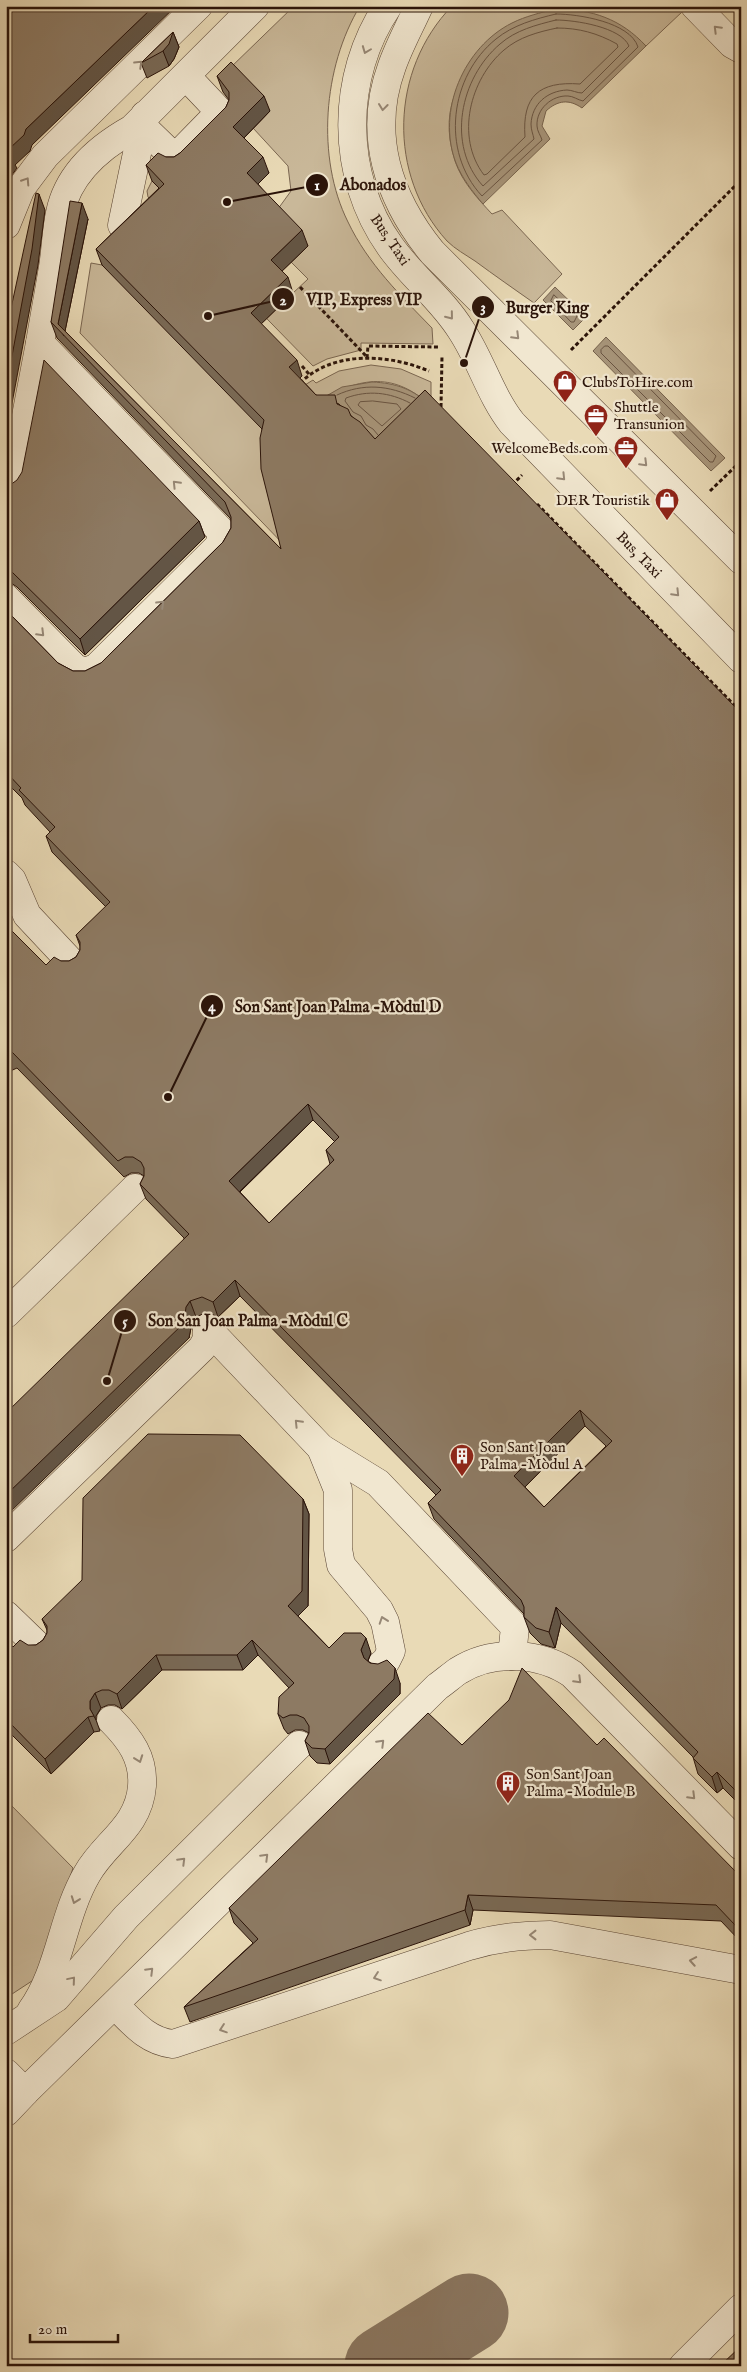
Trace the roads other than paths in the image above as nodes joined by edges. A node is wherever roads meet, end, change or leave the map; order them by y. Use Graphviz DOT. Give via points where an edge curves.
graph roads {
  1 [pos="198,6"];
  2 [pos="255,6"];
  3 [pos="388,6"];
  4 [pos="419,6"];
  5 [pos="436,6"];
  6 [pos="694,6"];
  7 [pos="402,44"];
  8 [pos="741,49"];
  9 [pos="186,76"];
  10 [pos="134,133"];
  11 [pos="6,225"];
  12 [pos="119,229"];
  13 [pos="40,343"];
  14 [pos="9,487"];
  15 [pos="741,560"];
  16 [pos="6,598"];
  17 [pos="741,659"];
  18 [pos="6,874"];
  19 [pos="71,962"];
  20 [pos="135,1188"];
  21 [pos="6,1314"];
  22 [pos="321,1448"];
  23 [pos="397,1503"];
  24 [pos="339,1519"];
  25 [pos="6,1538"];
  26 [pos="6,1615"];
  27 [pos="37,1645"];
  28 [pos="512,1656"];
  29 [pos="382,1664"];
  30 [pos="111,1720"];
  31 [pos="299,1745"];
  32 [pos="741,1846"];
  33 [pos="741,1970"];
  34 [pos="115,2005"];
  35 [pos="14,2026"];
  36 [pos="6,2073"];
  37 [pos="26,2092"];
  38 [pos="6,2112"];
  39 [pos="741,2308"];
  40 [pos="684,2366"];
  11 -- 1 [label="street, one-way" via="21,188 45,156"];
  2 -- 9 [label="street"];
  3 -- 17 [label="street, Bus, Taxi, one-way" via="366,49 355,85 352,134 361,189 369,210 389,245 461,329 492,393 512,423"];
  4 -- 7 [label="street"];
  5 -- 7 [label="street"];
  8 -- 6 [label="street, one-way"];
  7 -- 15 [label="street, one-way" via="389,76 380,124 389,177 412,227 432,252"];
  9 -- 10 [label="street"];
  9 -- 10 [label="street" via="220,112 174,158"];
  10 -- 12 [label="street"];
  10 -- 13 [label="street" via="108,142 71,182 60,213"];
  13 -- 14 [label="street"];
  16 -- 13 [label="street, one-way" via="75,668 85,672 96,668 218,547 222,538 219,529"];
  18 -- 19 [label="street" via="12,880 27,915"];
  20 -- 21 [label="street"];
  22 -- 23 [label="street" via="378,1483"];
  22 -- 24 [label="street" via="336,1481"];
  22 -- 25 [label="street, one-way" via="207,1328 207,1339 202,1348"];
  23 -- 24 [label="street" via="380,1496 357,1498 342,1508"];
  23 -- 28 [label="street" via="515,1627"];
  29 -- 24 [label="street, one-way" via="391,1651 385,1622 379,1610 340,1565"];
  26 -- 27 [label="street"];
  28 -- 32 [label="street, one-way" via="557,1664 572,1674"];
  34 -- 28 [label="street, one-way" via="437,1687 459,1670 484,1660"];
  30 -- 35 [label="street, one-way" via="130,1739 142,1768 139,1805 127,1828 98,1857 86,1875 43,1993"];
  35 -- 31 [label="street, one-way" via="56,1998 126,1917"];
  33 -- 34 [label="street, one-way" via="550,1935 523,1935 494,1938 173,2044 160,2043 144,2034"];
  34 -- 37 [label="street"];
  36 -- 37 [label="street"];
  37 -- 38 [label="street"];
  39 -- 40 [label="street"];
}
